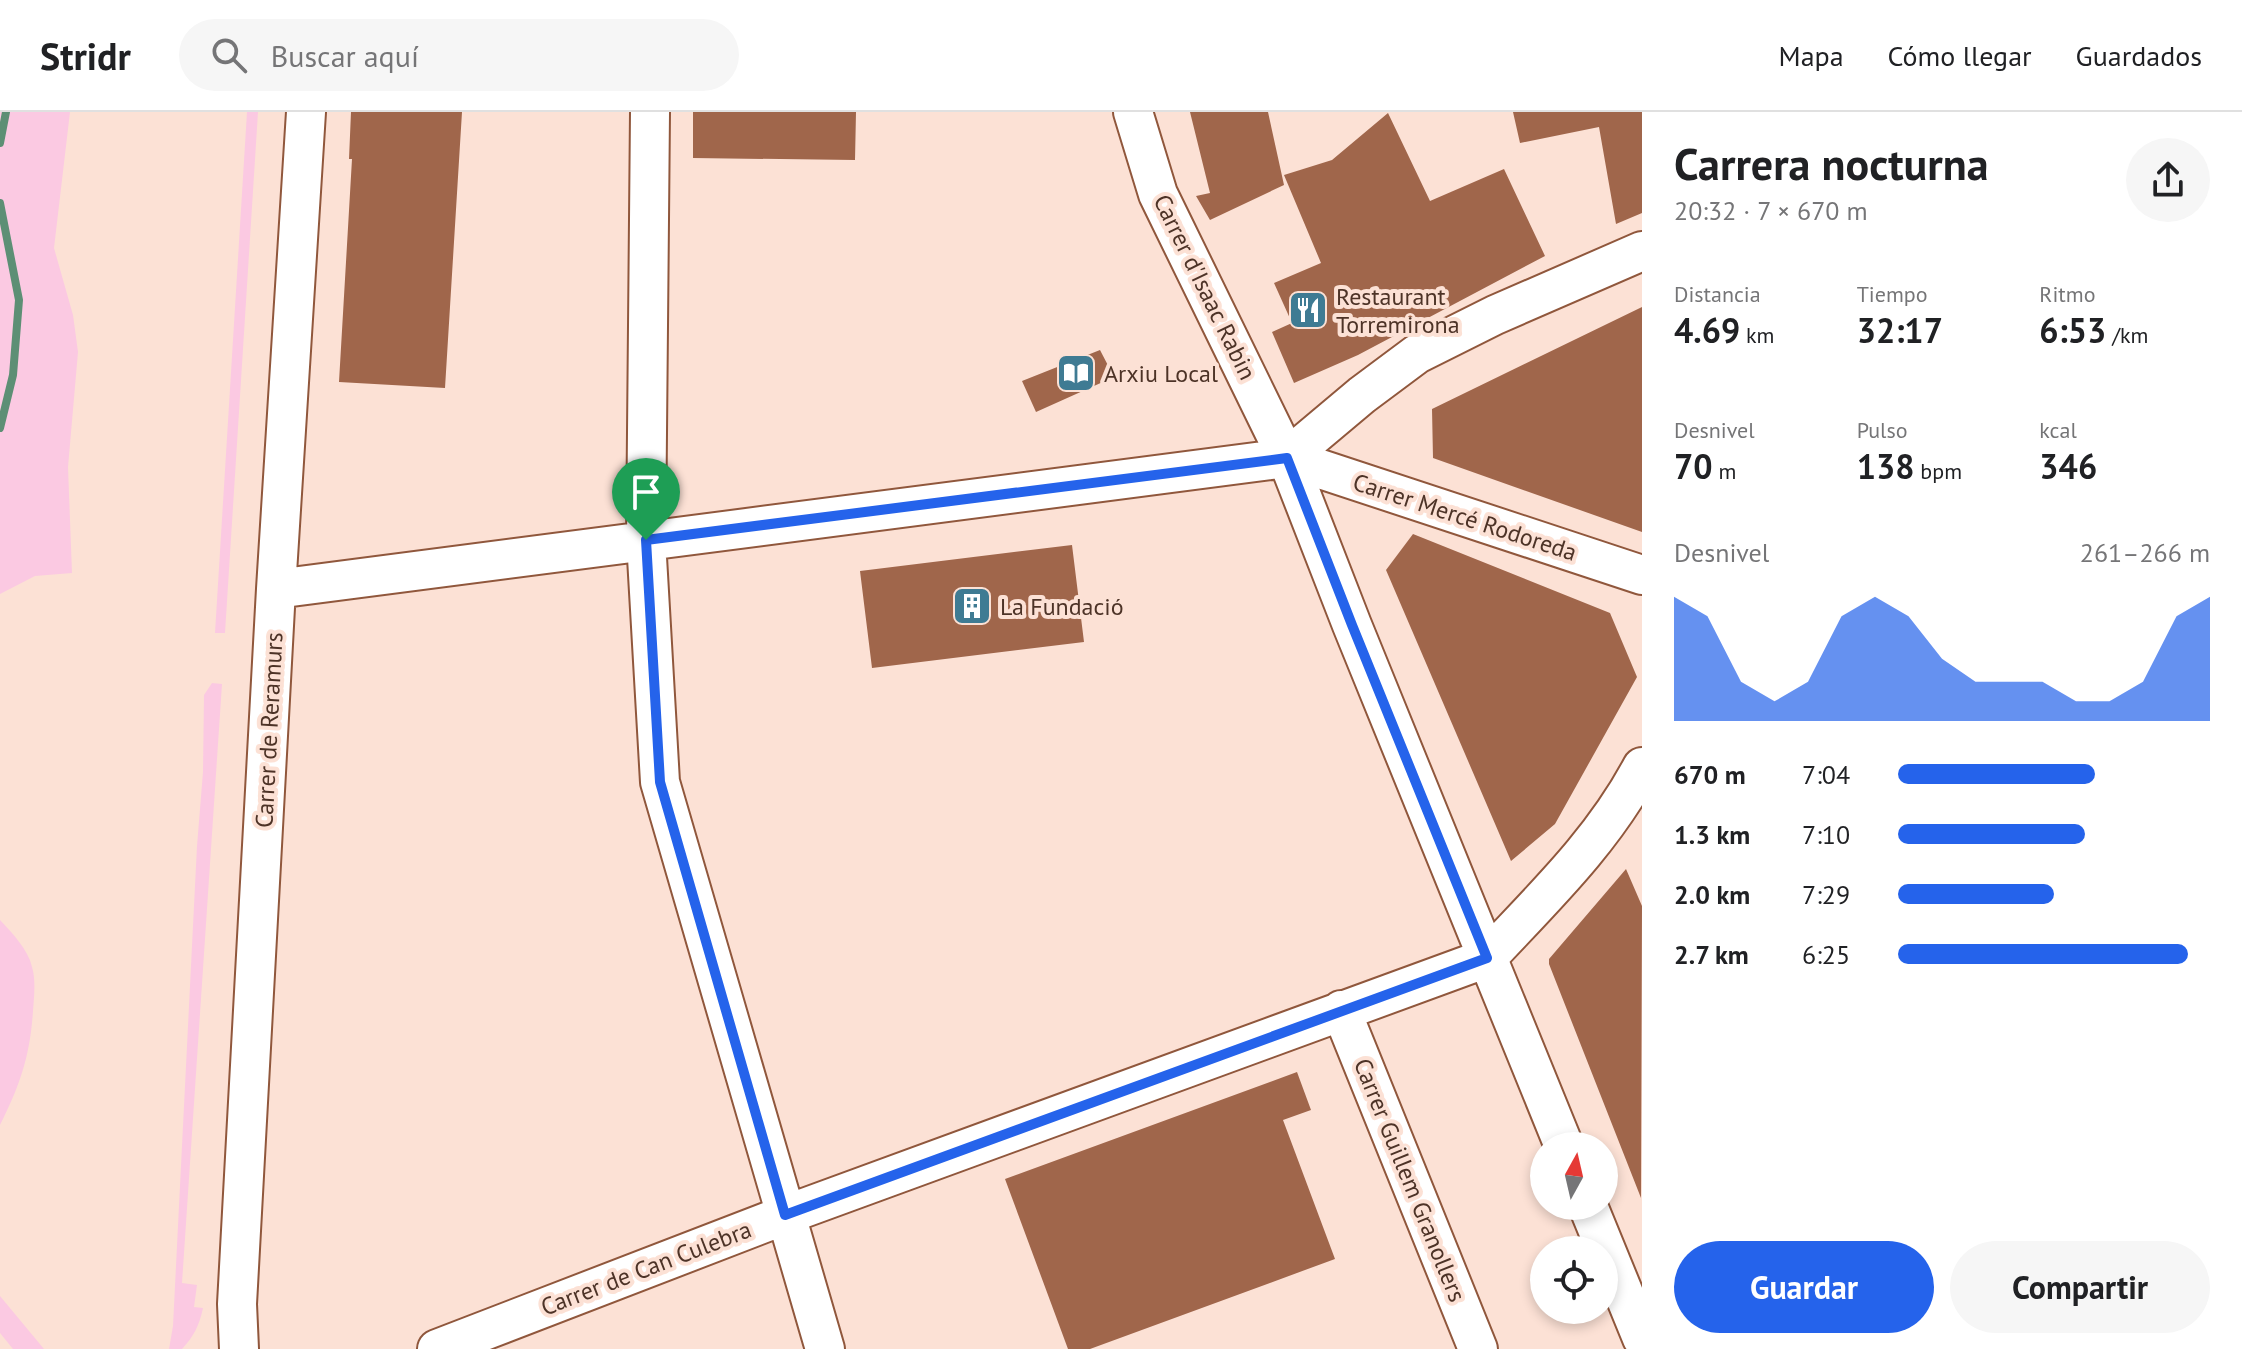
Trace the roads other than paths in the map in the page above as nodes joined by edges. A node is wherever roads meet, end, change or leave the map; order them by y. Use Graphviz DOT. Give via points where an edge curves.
graph roads {
  1 [pos="306,112"];
  2 [pos="650,112"];
  3 [pos="1133,112"];
  4 [pos="1642,251"];
  5 [pos="1287,458"];
  6 [pos="646,540"];
  7 [pos="1642,575"];
  8 [pos="276,589"];
  9 [pos="1642,767"];
  10 [pos="1487,958"];
  11 [pos="1341,1010"];
  12 [pos="1558,1132"];
  13 [pos="785,1215"];
  14 [pos="1594,1220"];
  15 [pos="1642,1338"];
  16 [pos="239,1349"];
  17 [pos="437,1349"];
  18 [pos="825,1349"];
  19 [pos="1478,1349"];
  1 -- 8 [label="street, Carrer de Reramurs"];
  2 -- 6 [label="street"];
  3 -- 5 [label="street, Carrer d'Isaac Rabin" via="1158,194"];
  4 -- 5 [label="street" via="1417,354"];
  5 -- 6 [label="street"];
  5 -- 7 [label="street, Carrer Mercé Rodoreda"];
  5 -- 10 [label="street, Carrer d'Isaac Rabin"];
  6 -- 8 [label="street"];
  6 -- 13 [label="street" via="660,782"];
  8 -- 16 [label="street, Carrer de Reramurs" via="237,1304"];
  9 -- 10 [label="street" via="1571,870"];
  10 -- 11 [label="street, Carrer de Can Culebra"];
  10 -- 12 [label="street, Carrer d'Isaac Rabin"];
  11 -- 13 [label="street, Carrer de Can Culebra"];
  11 -- 19 [label="street, Carrer Guillem Granollers"];
  13 -- 17 [label="street, Carrer de Can Culebra"];
  13 -- 18 [label="street"];
  14 -- 15 [label="street"];
}
